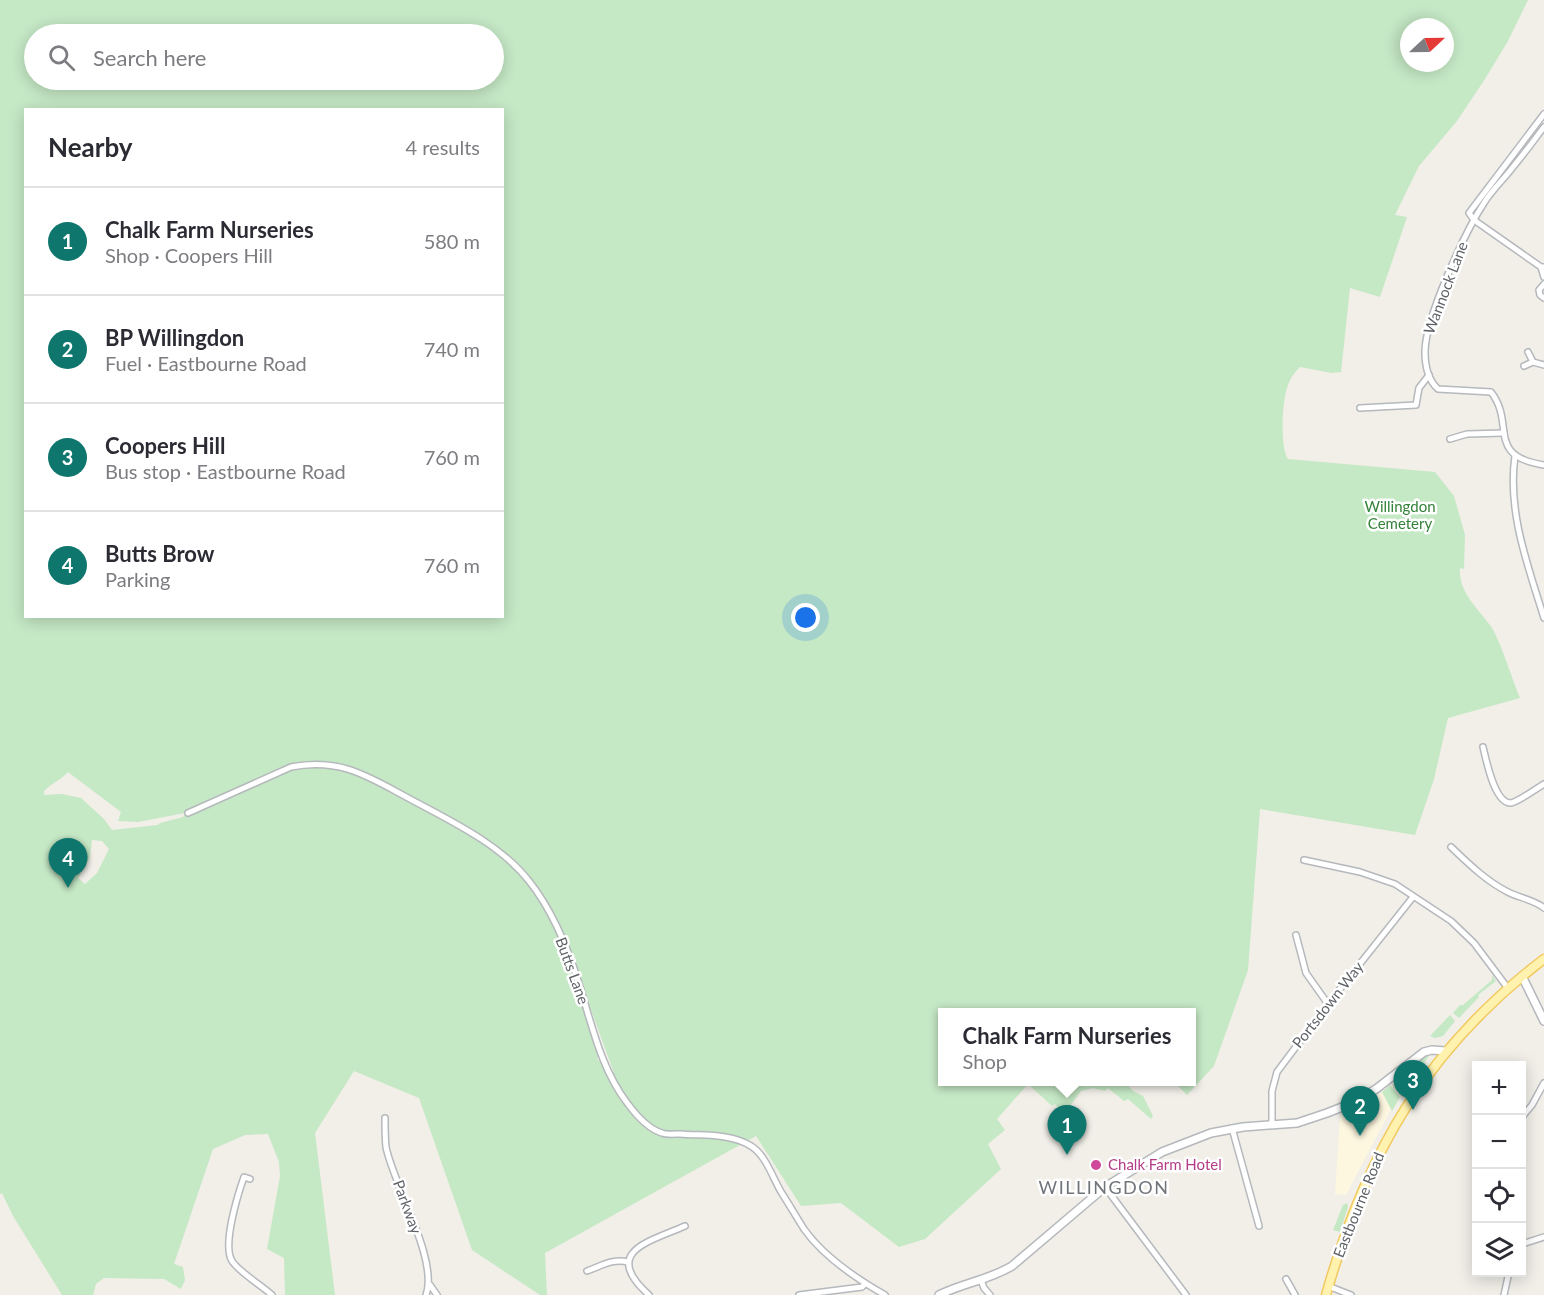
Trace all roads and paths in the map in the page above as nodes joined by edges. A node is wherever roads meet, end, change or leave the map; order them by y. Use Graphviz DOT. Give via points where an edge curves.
graph roads {
  1 [pos="1544,114"];
  2 [pos="1544,127"];
  3 [pos="1474,220"];
  4 [pos="1542,267"];
  5 [pos="1544,277"];
  6 [pos="1544,284"];
  7 [pos="1544,298"];
  8 [pos="1528,352"];
  9 [pos="1533,362"];
  10 [pos="1544,365"];
  11 [pos="1524,366"];
  12 [pos="1429,375"];
  13 [pos="1360,408"];
  14 [pos="1504,433"];
  15 [pos="1450,440"];
  16 [pos="1515,456"];
  17 [pos="1544,465"];
  18 [pos="1544,618"];
  19 [pos="1483,747"];
  20 [pos="1544,784"];
  21 [pos="188,813"];
  22 [pos="1451,847"];
  23 [pos="1304,860"];
  24 [pos="1413,897"];
  25 [pos="1544,908"];
  26 [pos="1296,935"];
  27 [pos="1544,959"];
  28 [pos="1522,975"];
  29 [pos="1507,987"];
  30 [pos="1328,1004"];
  31 [pos="1544,1021"];
  32 [pos="1445,1051"];
  33 [pos="1544,1083"];
  34 [pos="1523,1115"];
  35 [pos="385,1118"];
  36 [pos="1272,1125"];
  37 [pos="1232,1128"];
  38 [pos="250,1179"];
  39 [pos="1105,1187"];
  40 [pos="685,1226"];
  41 [pos="1259,1226"];
  42 [pos="1544,1237"];
  43 [pos="1526,1242"];
  44 [pos="628,1262"];
  45 [pos="587,1271"];
  46 [pos="1508,1277"];
  47 [pos="1286,1279"];
  48 [pos="981,1280"];
  49 [pos="866,1284"];
  50 [pos="430,1285"];
  51 [pos="1327,1290"];
  52 [pos="829,1294"];
  53 [pos="272,1295"];
  54 [pos="426,1295"];
  55 [pos="437,1295"];
  56 [pos="649,1295"];
  57 [pos="799,1295"];
  58 [pos="885,1295"];
  59 [pos="939,1295"];
  60 [pos="990,1295"];
  61 [pos="1186,1295"];
  62 [pos="1294,1295"];
  63 [pos="1351,1295"];
  64 [pos="1504,1295"];
  1 -- 3 [label="street" via="1469,213"];
  2 -- 3 [label="street, Wannock Lane"];
  3 -- 4 [label="street"];
  3 -- 12 [label="street, Wannock Lane" via="1429,327 1425,351"];
  4 -- 5 [label="street"];
  6 -- 7 [label="street" via="1539,290"];
  8 -- 9 [label="street"];
  9 -- 10 [label="street"];
  9 -- 11 [label="street"];
  12 -- 13 [label="street" via="1419,388 1416,405"];
  12 -- 14 [label="street" via="1438,389 1491,392"];
  14 -- 15 [label="street" via="1467,434"];
  14 -- 16 [label="street"];
  16 -- 17 [label="street"];
  16 -- 18 [label="street" via="1512,477 1522,545"];
  19 -- 20 [label="street" via="1490,775 1506,801 1517,801"];
  21 -- 49 [label="street, Butts Lane" via="291,767 330,764 362,773 476,837 508,860 529,881 543,903 573,965 614,1084 628,1105 642,1121 662,1133 731,1137 753,1147 805,1231 828,1255"];
  22 -- 25 [label="street" via="1493,884"];
  23 -- 24 [label="street" via="1360,872 1395,884"];
  24 -- 29 [label="street" via="1451,921"];
  24 -- 30 [label="street, Portsdown Way"];
  26 -- 30 [label="street" via="1306,973"];
  27 -- 28 [label="main road, Eastbourne Road"];
  28 -- 29 [label="main road, Eastbourne Road"];
  28 -- 31 [label="street"];
  29 -- 32 [label="main road, Eastbourne Road"];
  30 -- 36 [label="street, Portsdown Way" via="1277,1072 1272,1091"];
  32 -- 36 [label="street" via="1424,1052 1355,1102 1297,1123"];
  32 -- 51 [label="main road, Eastbourne Road" via="1383,1146 1347,1226"];
  33 -- 34 [label="street"];
  35 -- 50 [label="street, Parkway" via="386,1147 419,1237"];
  36 -- 37 [label="street"];
  37 -- 39 [label="street" via="1162,1152"];
  37 -- 41 [label="street"];
  38 -- 53 [label="street" via="244,1177 236,1198 228,1250 232,1261"];
  39 -- 48 [label="street" via="1012,1266"];
  39 -- 61 [label="street"];
  40 -- 44 [label="street" via="639,1246"];
  42 -- 43 [label="street"];
  44 -- 45 [label="street" via="612,1261"];
  44 -- 56 [label="street" via="631,1276"];
  46 -- 64 [label="street"];
  47 -- 62 [label="street"];
  48 -- 59 [label="street"];
  48 -- 60 [label="street"];
  49 -- 52 [label="street"];
  49 -- 58 [label="street, Butts Lane"];
  50 -- 54 [label="street"];
  50 -- 55 [label="street"];
  51 -- 63 [label="street"];
  52 -- 57 [label="street"];
}
